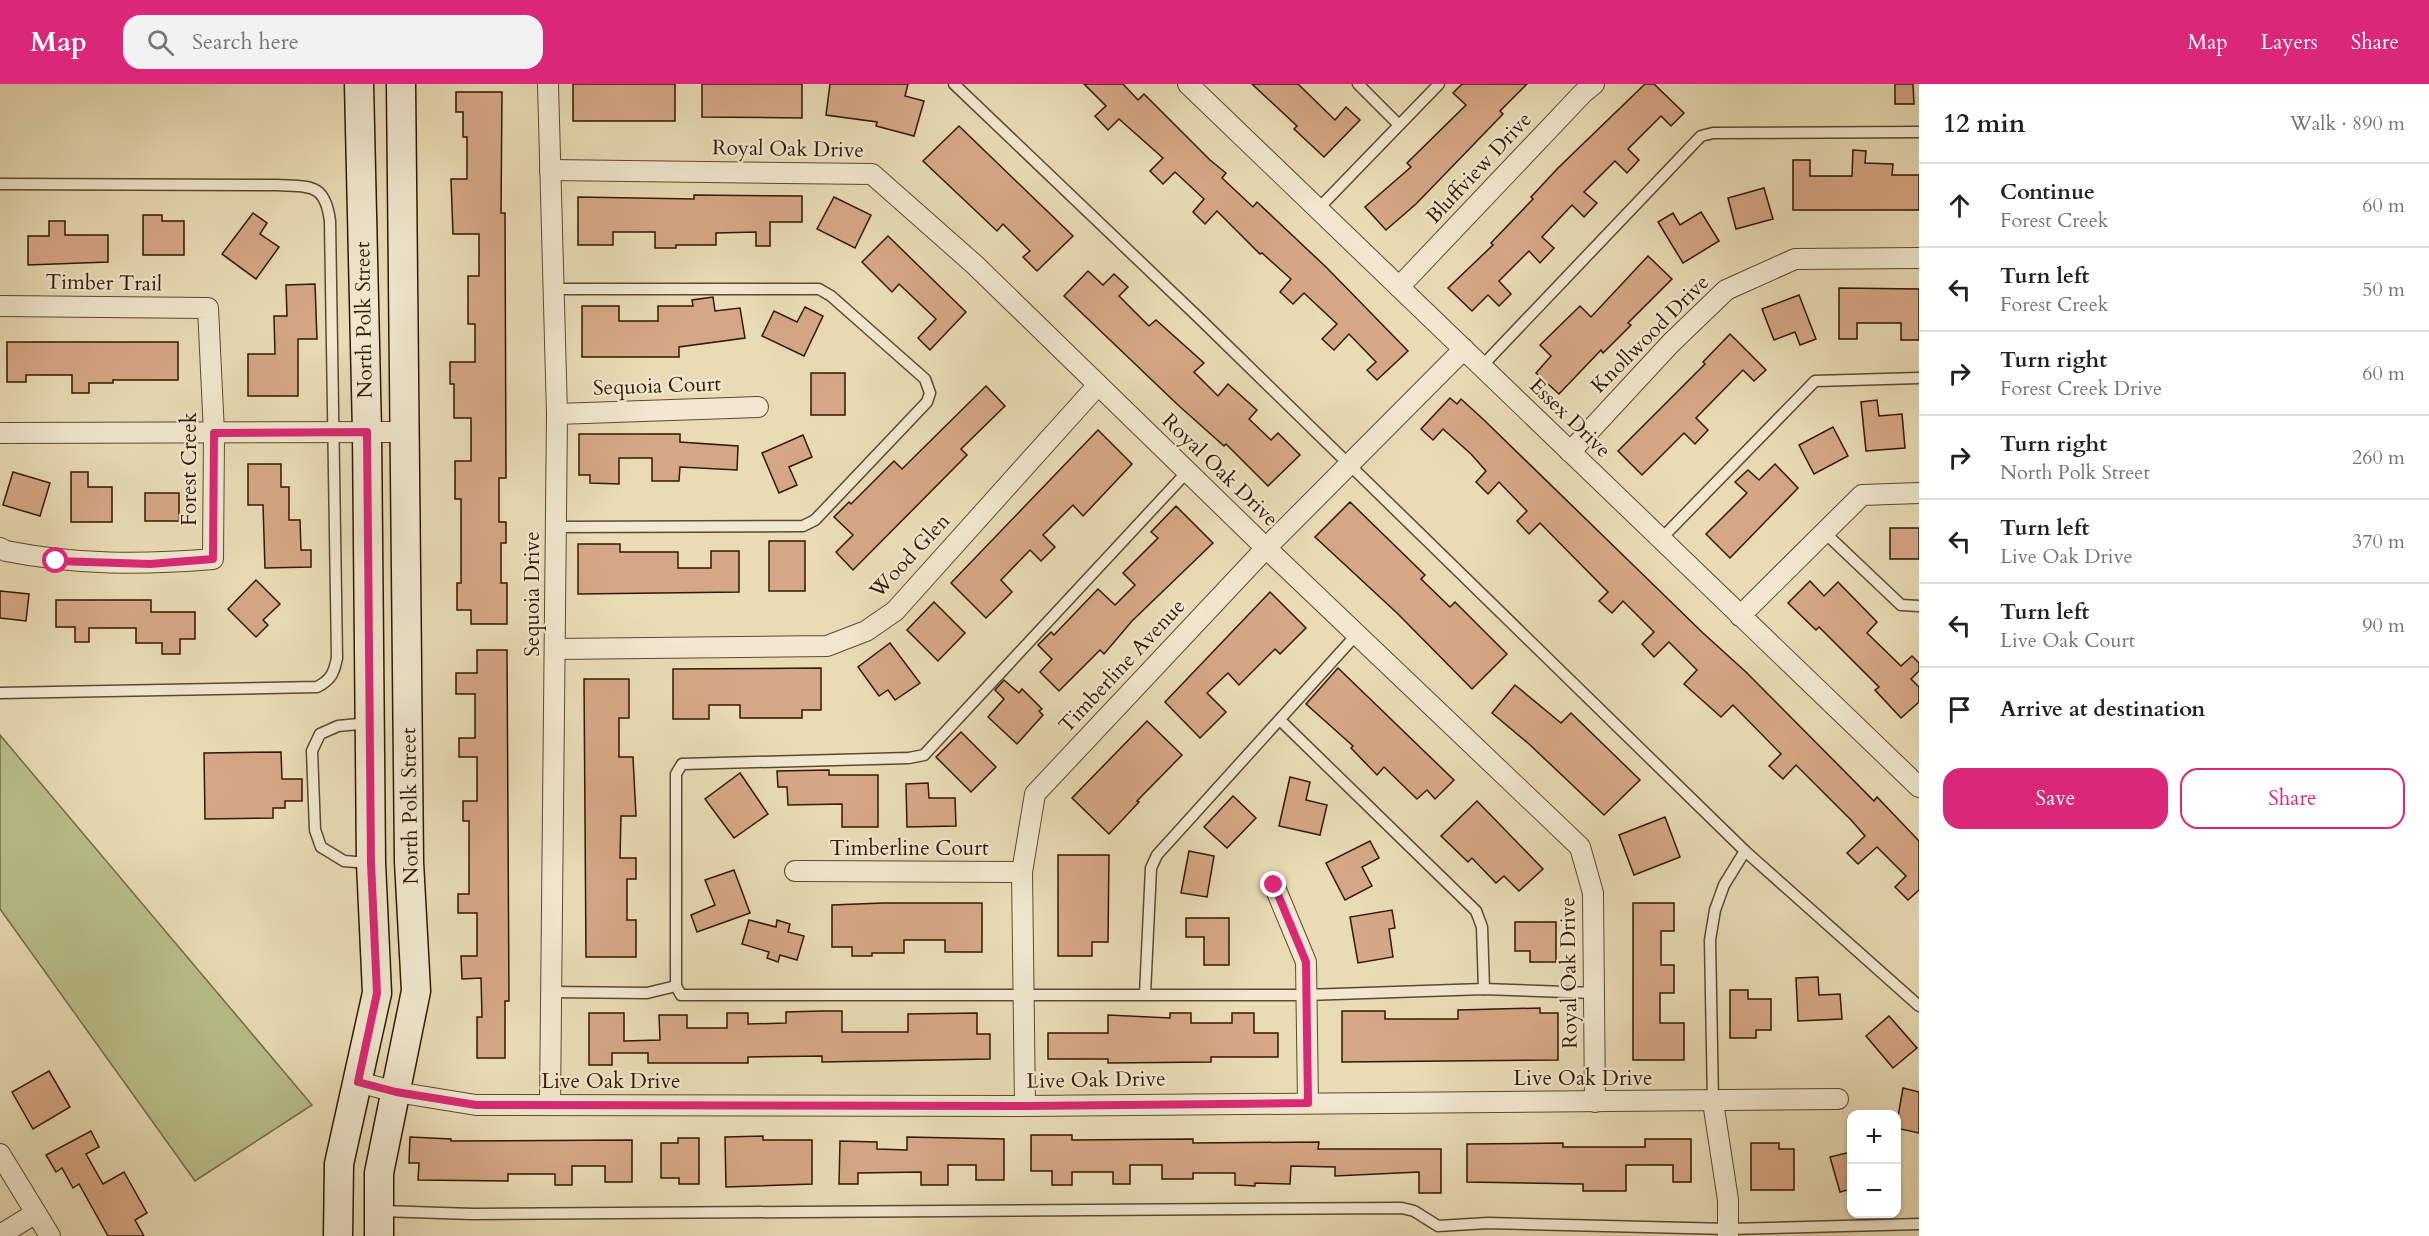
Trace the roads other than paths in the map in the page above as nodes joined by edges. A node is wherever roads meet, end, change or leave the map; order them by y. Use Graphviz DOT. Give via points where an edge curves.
graph roads {
  1 [pos="358,84"];
  2 [pos="401,84"];
  3 [pos="549,84"];
  4 [pos="954,84"];
  5 [pos="1188,84"];
  6 [pos="1358,84"];
  7 [pos="1439,84"];
  8 [pos="1594,84"];
  9 [pos="1398,124"];
  10 [pos="1919,132"];
  11 [pos="550,170"];
  12 [pos="0,184"];
  13 [pos="1318,209"];
  14 [pos="1919,258"];
  15 [pos="1399,287"];
  16 [pos="554,289"];
  17 [pos="0,306"];
  18 [pos="208,308"];
  19 [pos="1464,349"];
  20 [pos="1482,366"];
  21 [pos="1919,378"];
  22 [pos="1098,385"];
  23 [pos="758,407"];
  24 [pos="557,414"];
  25 [pos="333,432"];
  26 [pos="367,432"];
  27 [pos="406,432"];
  28 [pos="0,433"];
  29 [pos="214,433"];
  30 [pos="1570,452"];
  31 [pos="1349,464"];
  32 [pos="1187,472"];
  33 [pos="1919,493"];
  34 [pos="557,527"];
  35 [pos="1824,532"];
  36 [pos="1660,540"];
  37 [pos="0,548"];
  38 [pos="1266,548"];
  39 [pos="1919,606"];
  40 [pos="1740,616"];
  41 [pos="1358,634"];
  42 [pos="556,650"];
  43 [pos="0,693"];
  44 [pos="1281,721"];
  45 [pos="369,723"];
  46 [pos="1919,787"];
  47 [pos="1745,851"];
  48 [pos="409,862"];
  49 [pos="371,863"];
  50 [pos="795,871"];
  51 [pos="1022,872"];
  52 [pos="1274,885"];
  53 [pos="676,986"];
  54 [pos="1484,989"];
  55 [pos="552,992"];
  56 [pos="1024,993"];
  57 [pos="1594,993"];
  58 [pos="1145,994"];
  59 [pos="1306,995"];
  60 [pos="1919,1006"];
  61 [pos="358,1082"];
  62 [pos="396,1092"];
  63 [pos="1838,1100"];
  64 [pos="1595,1102"];
  65 [pos="1713,1102"];
  66 [pos="1308,1103"];
  67 [pos="550,1105"];
  68 [pos="1025,1106"];
  69 [pos="0,1154"];
  70 [pos="36,1213"];
  71 [pos="379,1224"];
  72 [pos="1919,1224"];
  73 [pos="1728,1232"];
  74 [pos="0,1235"];
  75 [pos="50,1236"];
  76 [pos="338,1236"];
  1 -- 26 [label="main road, North Polk Street"];
  2 -- 27 [label="main road, North Polk Street"];
  3 -- 11 [label="street, Sequoia Drive"];
  4 -- 31 [label="lane"];
  5 -- 13 [label="street, Essex Drive"];
  6 -- 9 [label="lane"];
  7 -- 9 [label="lane"];
  8 -- 15 [label="street, Bluffview Drive"];
  9 -- 13 [label="lane"];
  10 -- 20 [label="lane" via="1701,136"];
  11 -- 16 [label="street, Sequoia Drive"];
  11 -- 22 [label="street, Royal Oak Drive" via="873,174 975,265"];
  12 -- 25 [label="lane" via="277,185 320,191 330,221"];
  13 -- 15 [label="street, Essex Drive"];
  14 -- 30 [label="street, Knollwood Drive" via="1795,260 1726,290"];
  15 -- 19 [label="street, Essex Drive"];
  16 -- 24 [label="street, Sequoia Drive"];
  16 -- 34 [label="lane" via="819,289 925,379 930,393 927,402 815,520 803,526"];
  17 -- 18 [label="street, Timber Trail"];
  18 -- 29 [label="street, Forest Creek"];
  19 -- 20 [label="street, Essex Drive"];
  19 -- 31 [label="street, Timberline Avenue"];
  20 -- 30 [label="street, Essex Drive"];
  21 -- 36 [label="lane" via="1815,381"];
  22 -- 32 [label="street, Royal Oak Drive"];
  22 -- 42 [label="street, Wood Glen" via="895,610 866,631 827,646"];
  23 -- 24 [label="street, Sequoia Court"];
  24 -- 34 [label="street, Sequoia Drive"];
  25 -- 26 [label="street"];
  25 -- 29 [label="street"];
  25 -- 43 [label="lane" via="337,658 328,682 317,687"];
  26 -- 27 [label="street"];
  26 -- 45 [label="main road, North Polk Street"];
  27 -- 48 [label="main road, North Polk Street"];
  28 -- 29 [label="street"];
  29 -- 37 [label="street, Forest Creek" via="213,559 150,564 56,561"];
  30 -- 36 [label="street, Essex Drive"];
  31 -- 38 [label="street, Timberline Avenue"];
  31 -- 47 [label="lane"];
  32 -- 38 [label="street, Royal Oak Drive"];
  32 -- 53 [label="lane" via="924,755 682,764 676,774"];
  33 -- 35 [label="street" via="1862,495"];
  34 -- 42 [label="street, Sequoia Drive"];
  35 -- 39 [label="lane" via="1901,605"];
  35 -- 40 [label="street"];
  36 -- 40 [label="street, Essex Drive"];
  38 -- 41 [label="street, Royal Oak Drive"];
  38 -- 51 [label="street, Timberline Avenue" via="1035,794"];
  40 -- 46 [label="street, Essex Drive"];
  41 -- 44 [label="lane"];
  41 -- 57 [label="street, Royal Oak Drive" via="1580,847 1593,893"];
  42 -- 55 [label="street, Sequoia Drive"];
  44 -- 54 [label="lane" via="1476,910 1482,927"];
  44 -- 58 [label="lane" via="1157,855 1151,868"];
  45 -- 49 [label="main road, North Polk Street"];
  45 -- 49 [label="lane" via="338,726 320,734 312,751 315,830 321,847 344,861"];
  47 -- 60 [label="lane"];
  47 -- 65 [label="lane" via="1715,910 1710,940"];
  48 -- 49 [label="main road"];
  48 -- 62 [label="main road, North Polk Street" via="416,991"];
  49 -- 61 [label="main road, North Polk Street" via="377,993"];
  50 -- 51 [label="street, Timberline Court"];
  51 -- 56 [label="street, Timberline Avenue"];
  52 -- 59 [label="street" via="1306,962"];
  53 -- 55 [label="lane" via="647,993"];
  53 -- 56 [label="lane" via="681,995"];
  54 -- 57 [label="lane"];
  54 -- 59 [label="lane"];
  55 -- 67 [label="street, Sequoia Drive"];
  56 -- 58 [label="lane"];
  56 -- 68 [label="street, Timberline Avenue"];
  57 -- 64 [label="street, Royal Oak Drive"];
  58 -- 59 [label="lane"];
  59 -- 66 [label="street"];
  61 -- 62 [label="street, Live Oak Drive"];
  61 -- 76 [label="main road, North Polk Street" via="339,1164"];
  62 -- 67 [label="street, Live Oak Drive" via="476,1105"];
  62 -- 71 [label="main road, North Polk Street" via="379,1173"];
  63 -- 65 [label="street, Live Oak Drive"];
  64 -- 65 [label="street, Live Oak Drive"];
  64 -- 66 [label="street, Live Oak Drive"];
  65 -- 73 [label="street" via="1728,1200"];
  66 -- 68 [label="street, Live Oak Drive"];
  67 -- 68 [label="street, Live Oak Drive"];
  69 -- 70 [label="street"];
  70 -- 74 [label="street"];
  70 -- 75 [label="street"];
  71 -- 73 [label="lane" via="485,1214 1402,1208 1438,1226 1488,1223"];
  72 -- 73 [label="lane"];
}
